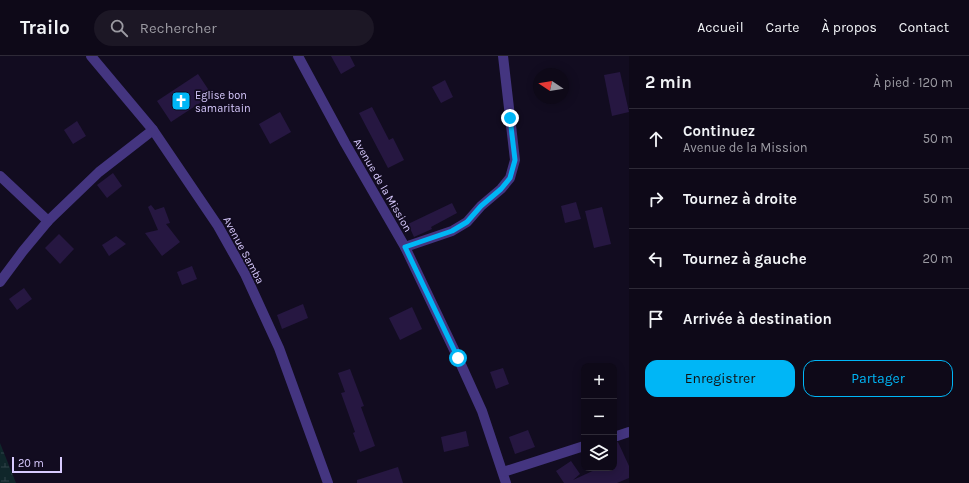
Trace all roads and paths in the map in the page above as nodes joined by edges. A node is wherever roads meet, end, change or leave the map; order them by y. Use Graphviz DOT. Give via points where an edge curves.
graph roads {
  1 [pos="91,56"];
  2 [pos="298,56"];
  3 [pos="503,56"];
  4 [pos="153,130"];
  5 [pos="0,176"];
  6 [pos="48,221"];
  7 [pos="405,247"];
  8 [pos="0,282"];
  9 [pos="629,432"];
  10 [pos="617,436"];
  11 [pos="581,447"];
  12 [pos="503,472"];
  13 [pos="328,483"];
  14 [pos="506,483"];
  1 -- 4 [label="street, Avenue Samba"];
  2 -- 7 [label="street, Avenue de la Mission"];
  3 -- 7 [label="street" via="515,160 510,178 467,222 452,231"];
  4 -- 6 [label="street" via="99,172"];
  4 -- 13 [label="street, Avenue Samba" via="218,226 245,274 279,348"];
  5 -- 6 [label="street"];
  6 -- 8 [label="street"];
  7 -- 12 [label="street, Avenue de la Mission" via="482,411"];
  9 -- 10 [label="street"];
  11 -- 12 [label="street"];
  12 -- 14 [label="street, Avenue de la Mission"];
}
